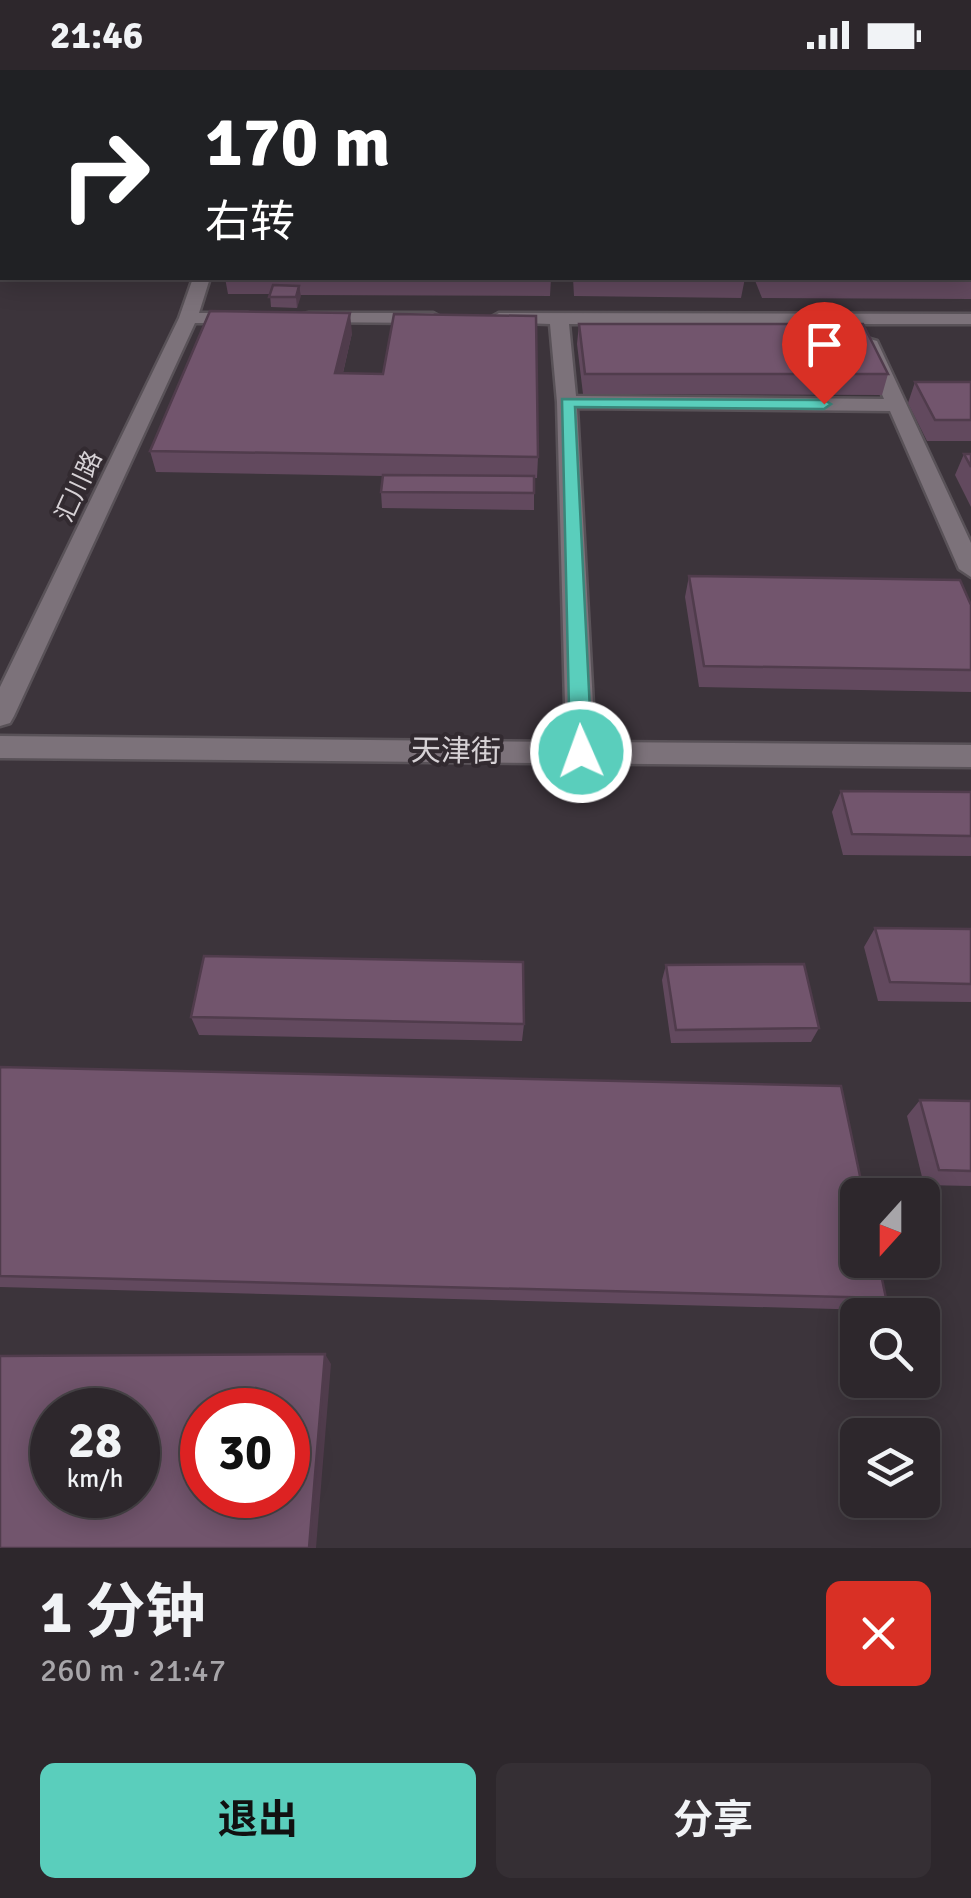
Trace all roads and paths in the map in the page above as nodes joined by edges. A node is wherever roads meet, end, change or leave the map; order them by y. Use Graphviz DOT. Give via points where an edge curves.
graph roads {
  1 [pos="200,280"];
  2 [pos="188,318"];
  3 [pos="558,318"];
  4 [pos="859,319"];
  5 [pos="971,319"];
  6 [pos="568,402"];
  7 [pos="896,405"];
  8 [pos="971,569"];
  9 [pos="0,716"];
  10 [pos="0,747"];
  11 [pos="581,752"];
  12 [pos="971,756"];
  1 -- 2 [label="street, 汇川路"];
  2 -- 3 [label="street"];
  2 -- 9 [label="street, 汇川路"];
  3 -- 4 [label="street"];
  3 -- 6 [label="street"];
  4 -- 5 [label="street"];
  4 -- 7 [label="street"];
  6 -- 7 [label="street"];
  6 -- 11 [label="street"];
  7 -- 8 [label="street"];
  10 -- 11 [label="street, 天津街"];
  11 -- 12 [label="street, 天津街"];
}
